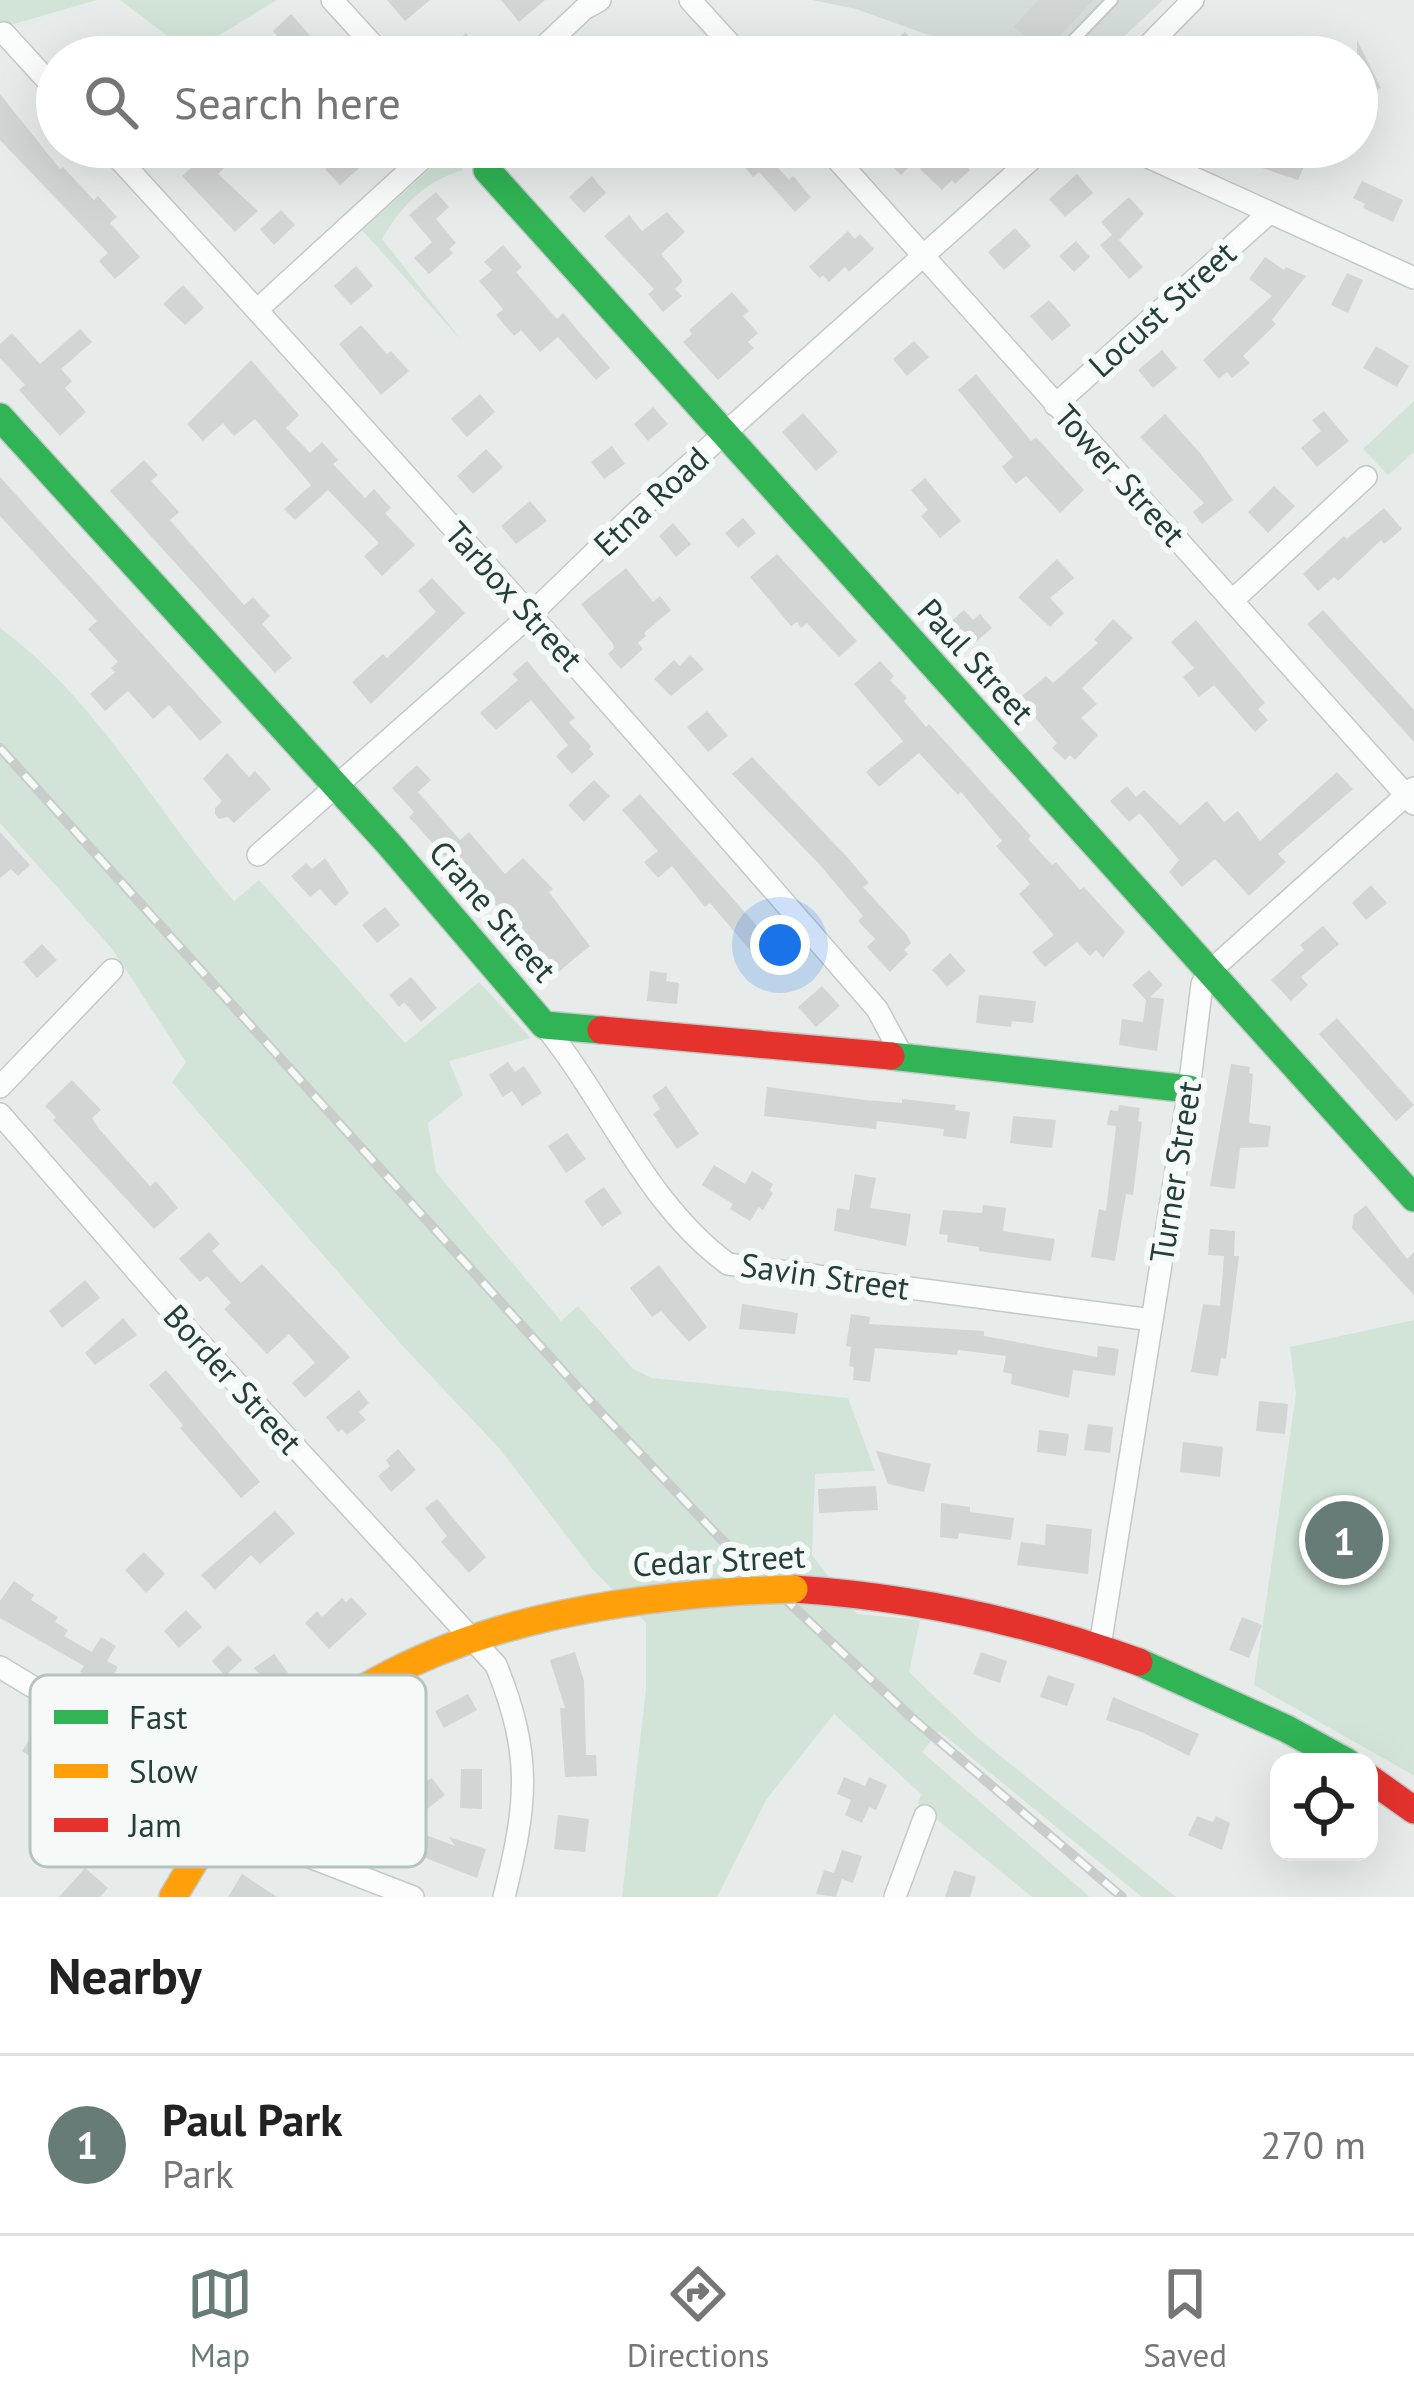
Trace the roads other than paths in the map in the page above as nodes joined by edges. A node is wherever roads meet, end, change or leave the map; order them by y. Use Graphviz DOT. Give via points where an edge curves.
graph roads {
  1 [pos="332,0"];
  2 [pos="600,0"];
  3 [pos="690,0"];
  4 [pos="1112,0"];
  5 [pos="1193,0"];
  6 [pos="4,33"];
  7 [pos="365,36"];
  8 [pos="557,36"];
  9 [pos="723,36"];
  10 [pos="1077,36"];
  11 [pos="1158,36"];
  12 [pos="36,69"];
  13 [pos="127,168"];
  14 [pos="412,168"];
  15 [pos="845,168"];
  16 [pos="1022,168"];
  17 [pos="1172,168"];
  18 [pos="487,170"];
  19 [pos="1269,213"];
  20 [pos="927,256"];
  21 [pos="1414,278"];
  22 [pos="257,310"];
  23 [pos="1055,405"];
  24 [pos="0,416"];
  25 [pos="726,433"];
  26 [pos="1366,477"];
  27 [pos="1233,600"];
  28 [pos="529,616"];
  29 [pos="335,785"];
  30 [pos="1411,796"];
  31 [pos="258,855"];
  32 [pos="112,970"];
  33 [pos="1209,972"];
  34 [pos="544,1025"];
  35 [pos="903,1057"];
  36 [pos="0,1087"];
  37 [pos="1189,1089"];
  38 [pos="0,1114"];
  39 [pos="1414,1198"];
  40 [pos="1152,1320"];
  41 [pos="474,1638"];
  42 [pos="1100,1646"];
  43 [pos="0,1667"];
  44 [pos="388,1675"];
  45 [pos="30,1685"];
  46 [pos="1330,1753"];
  47 [pos="1378,1784"];
  48 [pos="1414,1810"];
  49 [pos="926,1816"];
  50 [pos="191,1867"];
  51 [pos="335,1867"];
  52 [pos="173,1897"];
  53 [pos="413,1897"];
  54 [pos="505,1897"];
  55 [pos="895,1897"];
  1 -- 7 [label="street"];
  2 -- 8 [label="street"];
  3 -- 9 [label="street"];
  4 -- 10 [label="lane"];
  5 -- 11 [label="street"];
  6 -- 12 [label="street"];
  13 -- 22 [label="street, Tarbox Street"];
  14 -- 22 [label="street"];
  15 -- 20 [label="street, Tower Street"];
  16 -- 20 [label="street, Etna Road"];
  17 -- 19 [label="street"];
  18 -- 25 [label="street, Paul Street"];
  19 -- 21 [label="street"];
  19 -- 23 [label="street, Locust Street"];
  20 -- 23 [label="street, Tower Street"];
  20 -- 25 [label="street, Etna Road"];
  22 -- 28 [label="street, Tarbox Street"];
  23 -- 27 [label="street, Tower Street"];
  24 -- 29 [label="street, Crane Street"];
  25 -- 28 [label="street, Etna Road"];
  25 -- 33 [label="street, Paul Street"];
  26 -- 27 [label="street"];
  27 -- 30 [label="street, Tower Street"];
  28 -- 29 [label="street, Etna Road"];
  28 -- 35 [label="street, Tarbox Street" via="877,1009"];
  29 -- 31 [label="street, Etna Road"];
  29 -- 34 [label="street, Crane Street"];
  30 -- 33 [label="street"];
  32 -- 36 [label="street"];
  33 -- 37 [label="street, Turner Street"];
  33 -- 39 [label="street, Paul Street"];
  34 -- 35 [label="street, Crane Street"];
  34 -- 40 [label="street, Savin Street" via="673,1215 728,1264"];
  35 -- 37 [label="street, Crane Street"];
  37 -- 40 [label="street, Turner Street"];
  38 -- 41 [label="street, Border Street" via="359,1521"];
  40 -- 42 [label="street, Turner Street"];
  41 -- 42 [label="street, Cedar Street, bridge" via="606,1604 794,1589 956,1606"];
  41 -- 44 [label="street, Cedar Street"];
  41 -- 54 [label="street, Border Street" via="512,1704 525,1782"];
  42 -- 46 [label="street, Cedar Street"];
  43 -- 45 [label="street"];
  47 -- 48 [label="street"];
  49 -- 55 [label="street"];
  50 -- 52 [label="street, Cedar Street"];
  51 -- 53 [label="street"];
}
